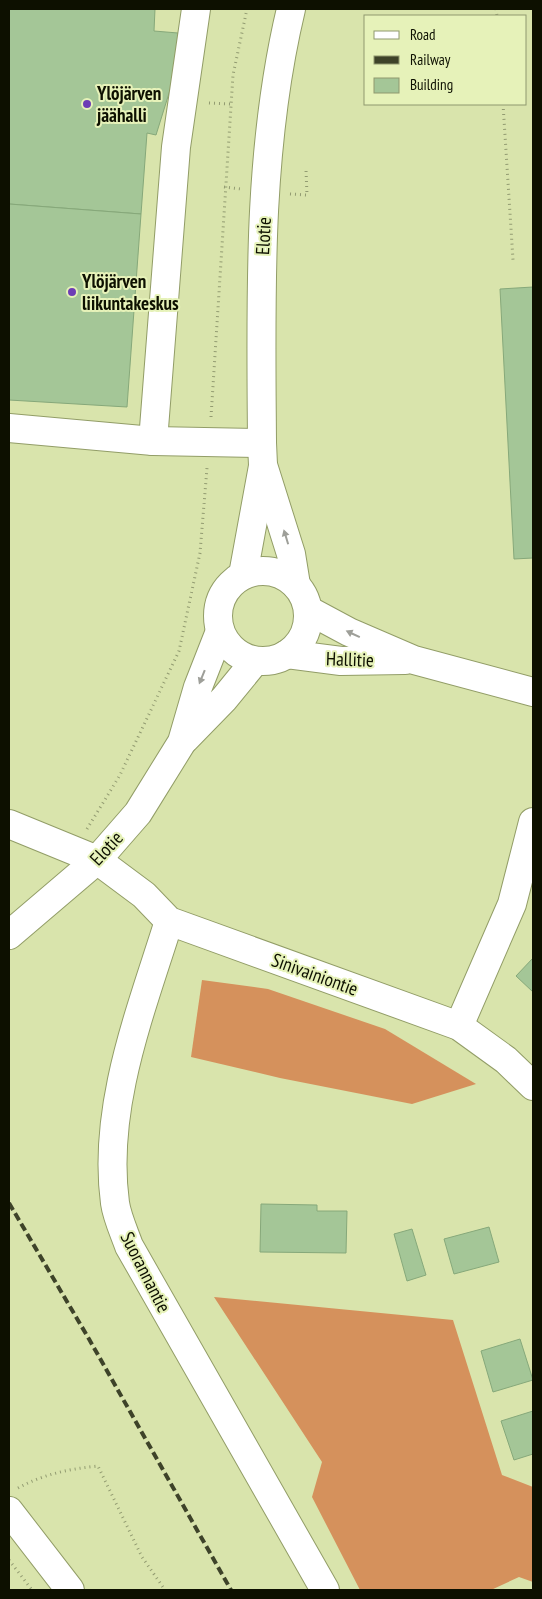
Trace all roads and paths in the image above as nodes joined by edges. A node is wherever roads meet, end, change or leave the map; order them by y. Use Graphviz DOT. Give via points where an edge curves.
graph roads {
  1 [pos="196,9"];
  2 [pos="247,9"];
  3 [pos="291,9"];
  4 [pos="503,105"];
  5 [pos="513,260"];
  6 [pos="9,428"];
  7 [pos="152,441"];
  8 [pos="209,443"];
  9 [pos="262,454"];
  10 [pos="243,575"];
  11 [pos="296,585"];
  12 [pos="308,610"];
  13 [pos="220,632"];
  14 [pos="287,654"];
  15 [pos="414,660"];
  16 [pos="255,661"];
  17 [pos="533,692"];
  18 [pos="182,742"];
  19 [pos="533,822"];
  20 [pos="9,824"];
  21 [pos="85,855"];
  22 [pos="169,921"];
  23 [pos="9,935"];
  24 [pos="460,1026"];
  25 [pos="533,1086"];
  26 [pos="9,1493"];
  27 [pos="9,1511"];
  28 [pos="9,1560"];
  29 [pos="32,1590"];
  30 [pos="70,1590"];
  31 [pos="165,1590"];
  32 [pos="324,1590"];
  1 -- 7 [label="street" via="176,147"];
  2 -- 8 [label="path" via="233,75"];
  3 -- 9 [label="street, Elotie" via="277,81 260,279"];
  4 -- 5 [label="path"];
  6 -- 7 [label="street"];
  7 -- 8 [label="street"];
  8 -- 9 [label="street"];
  8 -- 21 [label="path" via="200,552 179,651"];
  9 -- 10 [label="street, Elotie"];
  11 -- 9 [label="street, Elotie, one-way" via="291,554"];
  10 -- 11 [label="street" via="271,571"];
  10 -- 13 [label="street" via="232,583 221,599 217,618"];
  11 -- 12 [label="street"];
  12 -- 14 [label="street" via="307,627 299,643"];
  15 -- 12 [label="street, Hallitie, one-way"];
  13 -- 16 [label="street" via="234,651"];
  13 -- 18 [label="street, Elotie, one-way" via="198,687"];
  14 -- 15 [label="street, Hallitie" via="341,661"];
  14 -- 16 [label="street" via="276,659"];
  15 -- 17 [label="street, Hallitie"];
  16 -- 18 [label="street, Elotie"];
  18 -- 21 [label="street, Elotie" via="138,813"];
  19 -- 24 [label="street" via="512,904"];
  20 -- 21 [label="street, Sinivainiontie"];
  21 -- 22 [label="street, Sinivainiontie" via="144,895"];
  21 -- 23 [label="street, Elotie"];
  22 -- 24 [label="street, Sinivainiontie"];
  22 -- 32 [label="street, Suorannantie" via="131,1045 118,1104 113,1161 115,1204 128,1246"];
  24 -- 25 [label="street, Sinivainiontie" via="506,1060"];
  26 -- 31 [label="path" via="35,1479 68,1469 98,1466 142,1557"];
  27 -- 30 [label="street"];
  28 -- 29 [label="path"];
}
